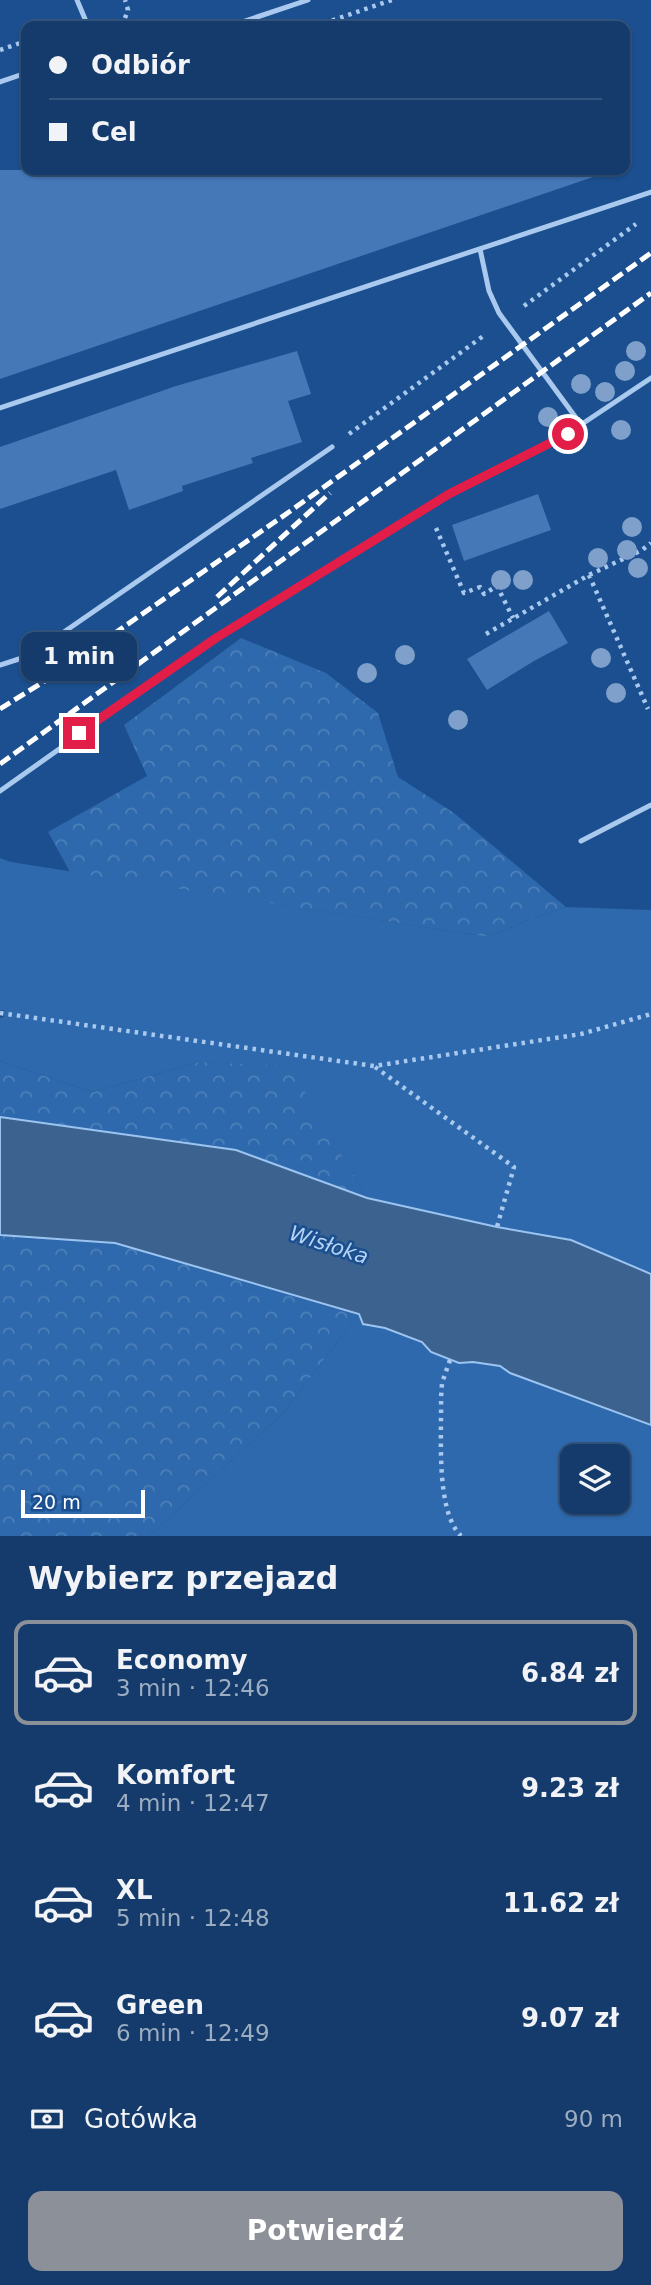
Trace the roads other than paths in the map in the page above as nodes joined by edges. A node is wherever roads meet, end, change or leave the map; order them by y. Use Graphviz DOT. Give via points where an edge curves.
graph roads {
  1 [pos="77,0"];
  2 [pos="308,0"];
  3 [pos="87,21"];
  4 [pos="245,21"];
  5 [pos="21,75"];
  6 [pos="0,82"];
  7 [pos="651,192"];
  8 [pos="480,249"];
  9 [pos="651,378"];
  10 [pos="0,408"];
  11 [pos="582,426"];
  12 [pos="332,447"];
  13 [pos="0,665"];
  14 [pos="0,790"];
  15 [pos="651,805"];
  16 [pos="581,841"];
  1 -- 3 [label="lane"];
  2 -- 4 [label="lane"];
  5 -- 6 [label="lane"];
  7 -- 8 [label="lane"];
  8 -- 10 [label="lane"];
  8 -- 11 [label="lane" via="499,313"];
  9 -- 11 [label="lane"];
  11 -- 14 [label="lane" via="449,494 216,638"];
  12 -- 13 [label="lane" via="48,642"];
  15 -- 16 [label="lane"];
}
